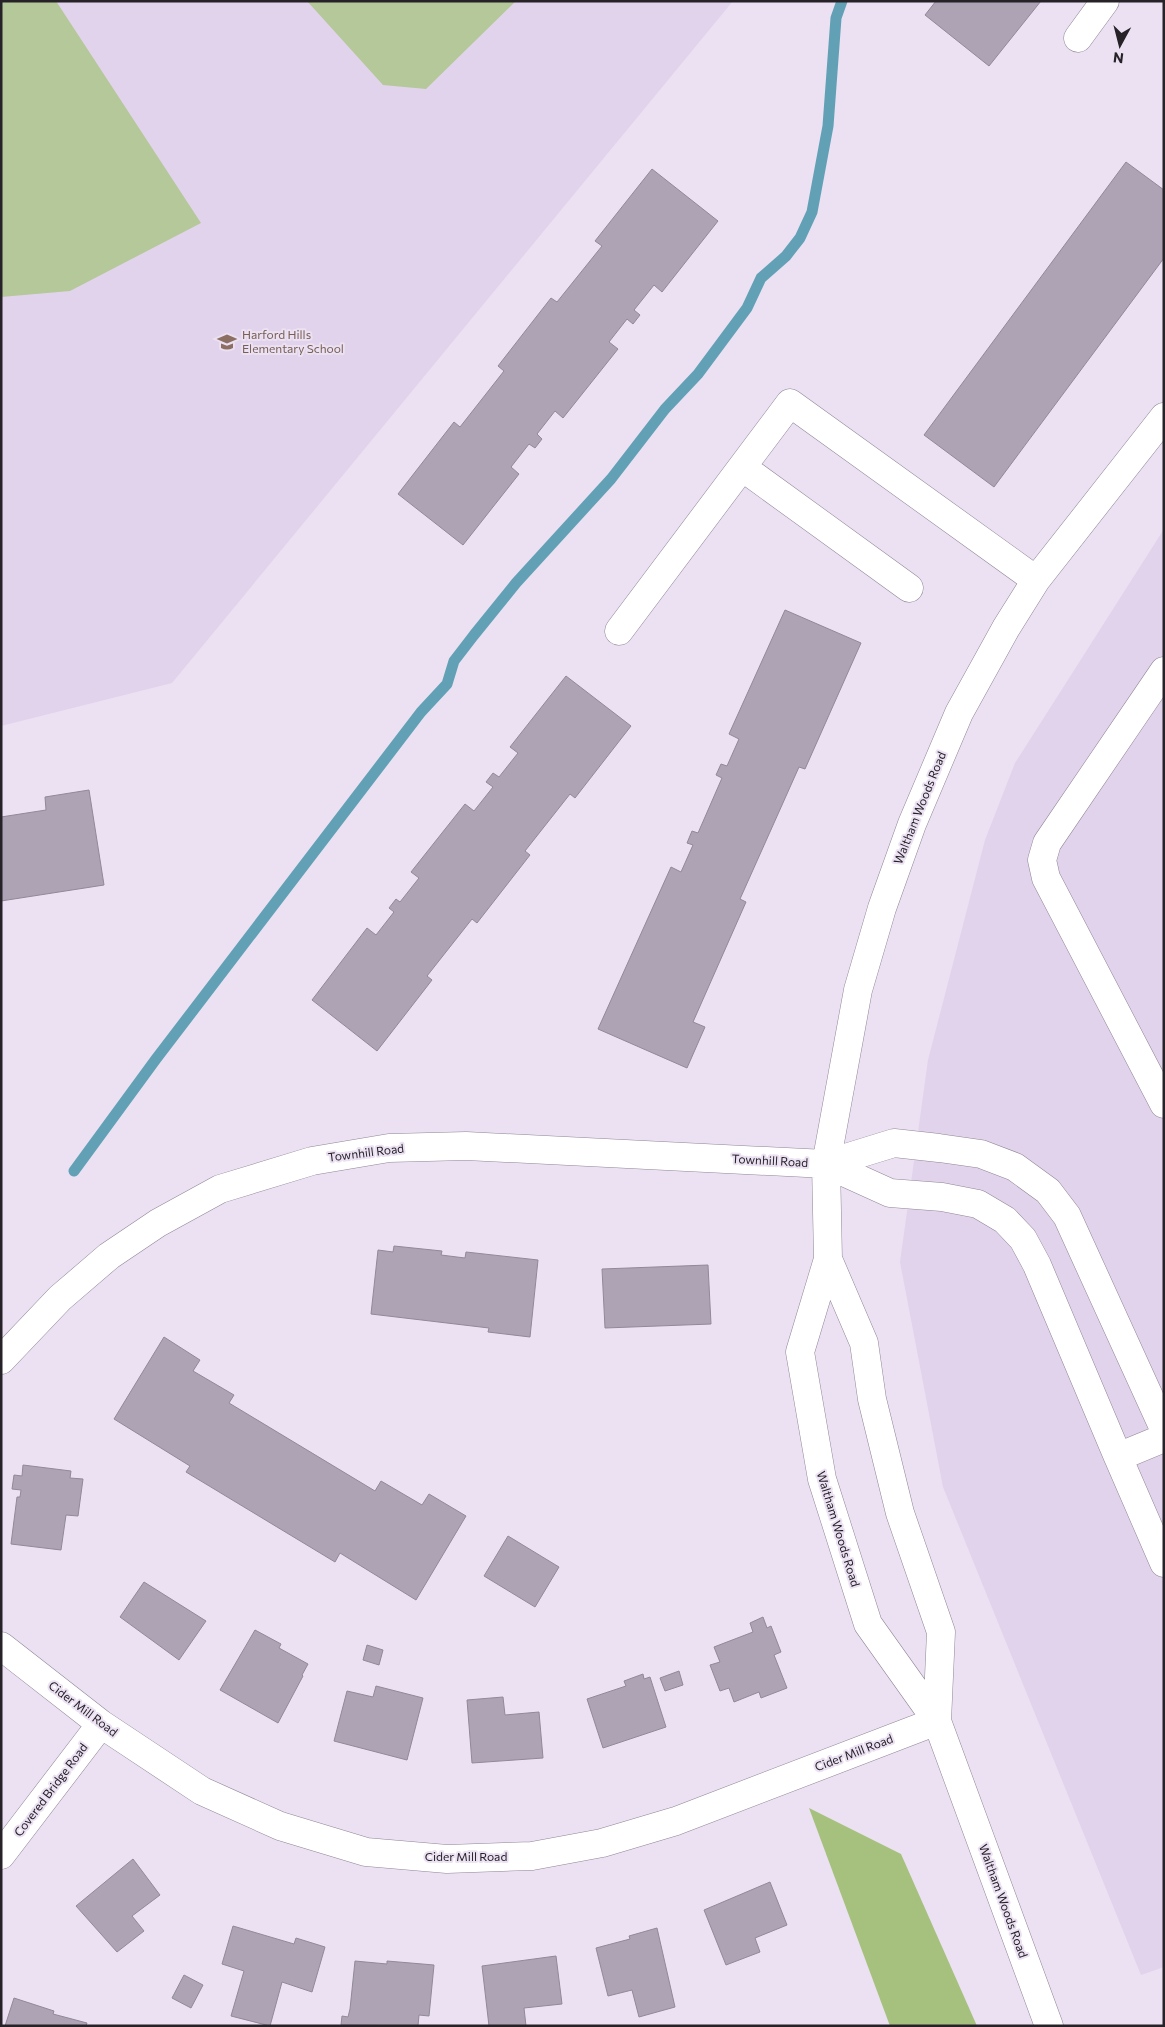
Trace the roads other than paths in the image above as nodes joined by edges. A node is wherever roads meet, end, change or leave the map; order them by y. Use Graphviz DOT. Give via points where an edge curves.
graph roads {
  1 [pos="1105,1"];
  2 [pos="1078,38"];
  3 [pos="1164,417"];
  4 [pos="742,467"];
  5 [pos="1036,580"];
  6 [pos="909,588"];
  7 [pos="618,632"];
  8 [pos="1164,671"];
  9 [pos="1164,1104"];
  10 [pos="826,1164"];
  11 [pos="828,1258"];
  12 [pos="1,1360"];
  13 [pos="1164,1428"];
  14 [pos="1164,1438"];
  15 [pos="1118,1458"];
  16 [pos="1164,1563"];
  17 [pos="1,1646"];
  18 [pos="937,1721"];
  19 [pos="101,1724"];
  20 [pos="1,1855"];
  21 [pos="1049,2026"];
  1 -- 2 [label="street"];
  3 -- 5 [label="street, Waltham Woods Road"];
  4 -- 5 [label="street" via="790,403"];
  4 -- 6 [label="street"];
  4 -- 7 [label="street"];
  5 -- 10 [label="street, Waltham Woods Road" via="959,713 912,824 882,908 858,990"];
  8 -- 9 [label="street" via="1047,843 1042,860 1046,878"];
  10 -- 11 [label="street, Waltham Woods Road"];
  10 -- 12 [label="street, Townhill Road" via="466,1146 389,1148 312,1161 220,1189 158,1223 109,1256 60,1298"];
  10 -- 13 [label="street" via="894,1143 939,1148 981,1154 1015,1167 1048,1191 1067,1216"];
  10 -- 15 [label="street" via="890,1193 978,1204 1004,1220 1023,1239"];
  11 -- 18 [label="street, Waltham Woods Road" via="864,1344 872,1399 895,1496 940,1632"];
  11 -- 18 [label="street, Waltham Woods Road" via="800,1352 822,1479 868,1624"];
  14 -- 15 [label="street"];
  15 -- 16 [label="street"];
  17 -- 19 [label="street, Cider Mill Road"];
  18 -- 19 [label="street, Cider Mill Road" via="676,1821 602,1844 532,1856 448,1859 366,1852 280,1826 202,1791"];
  18 -- 21 [label="street, Waltham Woods Road"];
  19 -- 20 [label="street, Covered Bridge Road"];
}
